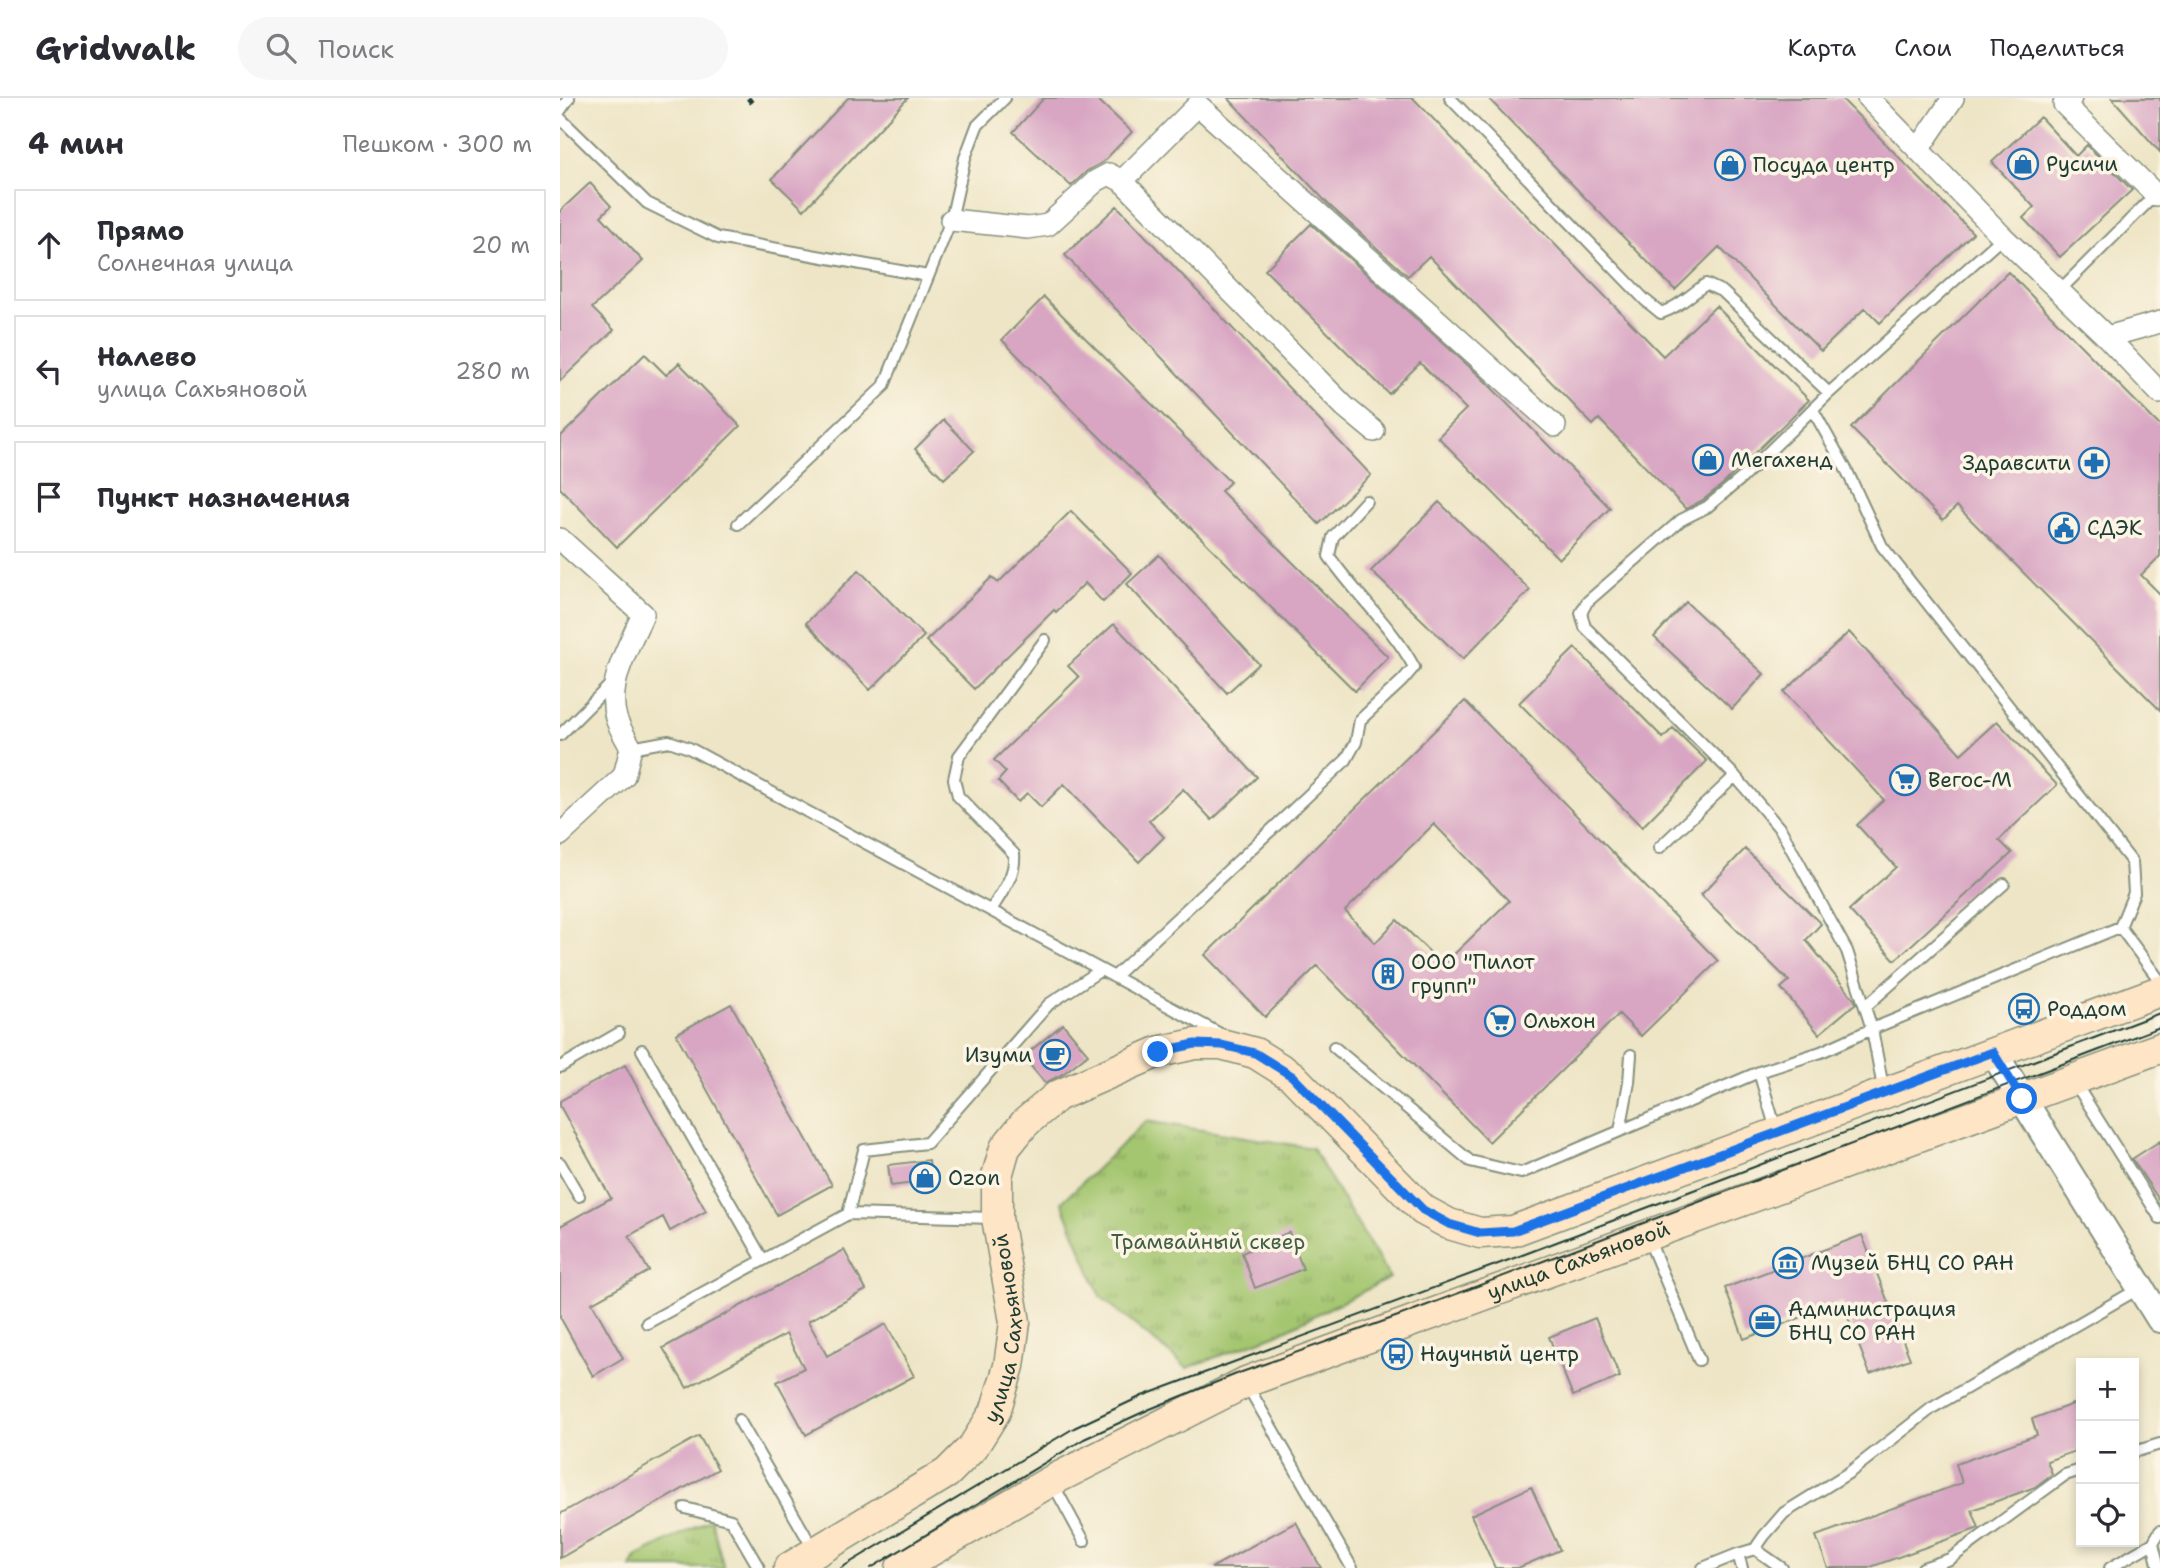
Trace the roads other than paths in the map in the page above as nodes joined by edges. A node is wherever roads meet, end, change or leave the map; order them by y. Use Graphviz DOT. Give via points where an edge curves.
graph roads {
  1 [pos="569,98"];
  2 [pos="1005,98"];
  3 [pos="1450,98"];
  4 [pos="1868,98"];
  5 [pos="1953,98"];
  6 [pos="2071,98"];
  7 [pos="560,111"];
  8 [pos="560,118"];
  9 [pos="1918,150"];
  10 [pos="1122,181"];
  11 [pos="2158,192"];
  12 [pos="951,220"];
  13 [pos="2003,237"];
  14 [pos="928,276"];
  15 [pos="2059,291"];
  16 [pos="2160,322"];
  17 [pos="2107,337"];
  18 [pos="1829,393"];
  19 [pos="2160,393"];
  20 [pos="1813,410"];
  21 [pos="1555,426"];
  22 [pos="1374,431"];
  23 [pos="1366,501"];
  24 [pos="738,524"];
  25 [pos="560,539"];
  26 [pos="1045,640"];
  27 [pos="617,678"];
  28 [pos="560,735"];
  29 [pos="631,747"];
  30 [pos="1735,776"];
  31 [pos="560,835"];
  32 [pos="1659,848"];
  33 [pos="2004,884"];
  34 [pos="991,910"];
  35 [pos="2120,927"];
  36 [pos="1101,970"];
  37 [pos="1114,977"];
  38 [pos="2160,981"];
  39 [pos="2160,991"];
  40 [pos="1866,1007"];
  41 [pos="1872,1029"];
  42 [pos="619,1033"];
  43 [pos="1334,1047"];
  44 [pos="2160,1048"];
  45 [pos="642,1050"];
  46 [pos="1993,1052"];
  47 [pos="1255,1053"];
  48 [pos="1631,1055"];
  49 [pos="560,1067"];
  50 [pos="1759,1072"];
  51 [pos="2073,1080"];
  52 [pos="1884,1093"];
  53 [pos="2022,1099"];
  54 [pos="1620,1131"];
  55 [pos="1777,1133"];
  56 [pos="560,1163"];
  57 [pos="579,1196"];
  58 [pos="848,1214"];
  59 [pos="997,1218"];
  60 [pos="2160,1218"];
  61 [pos="1647,1236"];
  62 [pos="763,1260"];
  63 [pos="2140,1288"];
  64 [pos="2160,1319"];
  65 [pos="647,1323"];
  66 [pos="1699,1360"];
  67 [pos="1246,1382"];
  68 [pos="739,1420"];
  69 [pos="2160,1444"];
  70 [pos="2139,1450"];
  71 [pos="2076,1472"];
  72 [pos="1051,1481"];
  73 [pos="685,1508"];
  74 [pos="2160,1531"];
  75 [pos="1084,1541"];
  76 [pos="2153,1543"];
  77 [pos="1755,1549"];
  78 [pos="816,1552"];
  79 [pos="1738,1554"];
  80 [pos="759,1568"];
  81 [pos="789,1568"];
  82 [pos="901,1568"];
  83 [pos="1353,1568"];
  84 [pos="1703,1568"];
  85 [pos="1742,1568"];
  86 [pos="1782,1568"];
  87 [pos="1923,1568"];
  88 [pos="2110,1568"];
  89 [pos="2159,1568"];
  1 -- 7 [label="lane"];
  2 -- 12 [label="lane" via="977,125"];
  3 -- 18 [label="lane" via="1661,313 1706,284 1723,292"];
  4 -- 9 [label="street"];
  5 -- 9 [label="street"];
  6 -- 11 [label="street" via="2064,104"];
  8 -- 14 [label="lane" via="647,203 718,238"];
  9 -- 13 [label="street"];
  10 -- 12 [label="street" via="1109,174 1096,181 1048,225 1028,228"];
  10 -- 21 [label="street" via="1198,105"];
  10 -- 22 [label="street"];
  11 -- 15 [label="lane"];
  12 -- 14 [label="lane"];
  13 -- 15 [label="street"];
  13 -- 18 [label="lane"];
  14 -- 24 [label="lane" via="884,386"];
  15 -- 17 [label="street"];
  16 -- 17 [label="street"];
  17 -- 19 [label="street"];
  18 -- 20 [label="lane"];
  20 -- 30 [label="lane" via="1733,485 1707,507 1681,520 1587,602 1581,613 1585,627"];
  20 -- 35 [label="lane" via="1882,546 2132,862 2134,892"];
  23 -- 37 [label="lane" via="1333,537 1329,556 1405,650 1413,667 1360,720 1346,760"];
  25 -- 27 [label="street" via="643,614"];
  26 -- 34 [label="lane" via="959,756 954,779 958,796 1014,854 1010,879"];
  27 -- 28 [label="lane"];
  27 -- 29 [label="street" via="613,700 617,720"];
  29 -- 31 [label="street" via="624,776"];
  29 -- 34 [label="lane" via="669,741 689,748"];
  30 -- 32 [label="lane"];
  30 -- 40 [label="lane" via="1782,830 1847,951"];
  33 -- 40 [label="lane"];
  34 -- 36 [label="lane"];
  35 -- 38 [label="lane"];
  35 -- 41 [label="lane"];
  36 -- 37 [label="lane"];
  36 -- 58 [label="lane" via="1049,1004 927,1143 864,1150"];
  37 -- 47 [label="lane"];
  39 -- 46 [label="main road, улица Сахьяновой"];
  40 -- 41 [label="lane"];
  41 -- 50 [label="lane"];
  41 -- 52 [label="lane"];
  42 -- 49 [label="lane"];
  43 -- 54 [label="lane" via="1470,1161 1490,1167 1521,1173"];
  44 -- 51 [label="main road, улица Сахьяновой"];
  45 -- 62 [label="lane"];
  46 -- 52 [label="main road, улица Сахьяновой"];
  46 -- 53 [label="street"];
  47 -- 55 [label="main road, улица Сахьяновой" via="1292,1076 1423,1210 1480,1233 1513,1231"];
  47 -- 59 [label="main road, улица Сахьяновой" via="1195,1044 1158,1052 1057,1096 1025,1123 1005,1148 997,1176"];
  48 -- 54 [label="lane"];
  50 -- 54 [label="lane"];
  50 -- 55 [label="lane"];
  51 -- 53 [label="main road, улица Сахьяновой"];
  51 -- 60 [label="lane"];
  52 -- 55 [label="main road, улица Сахьяновой"];
  53 -- 61 [label="main road, улица Сахьяновой"];
  53 -- 63 [label="street"];
  56 -- 57 [label="lane"];
  58 -- 59 [label="lane"];
  58 -- 62 [label="lane"];
  59 -- 78 [label="main road, улица Сахьяновой" via="1015,1322 1009,1366 995,1412 973,1447 947,1473"];
  61 -- 66 [label="lane"];
  61 -- 67 [label="main road, улица Сахьяновой"];
  62 -- 65 [label="lane"];
  63 -- 64 [label="street"];
  63 -- 77 [label="lane" via="1932,1408 1850,1472 1784,1513"];
  67 -- 72 [label="main road, улица Сахьяновой"];
  67 -- 83 [label="lane"];
  68 -- 78 [label="lane"];
  69 -- 70 [label="lane"];
  71 -- 87 [label="lane" via="1950,1559"];
  72 -- 75 [label="lane"];
  72 -- 82 [label="main road, улица Сахьяновой"];
  73 -- 80 [label="lane" via="731,1520"];
  74 -- 76 [label="lane"];
  76 -- 88 [label="lane"];
  76 -- 89 [label="lane"];
  77 -- 79 [label="lane"];
  77 -- 86 [label="lane"];
  78 -- 81 [label="main road, улица Сахьяновой"];
  79 -- 84 [label="lane"];
  79 -- 85 [label="lane"];
}
